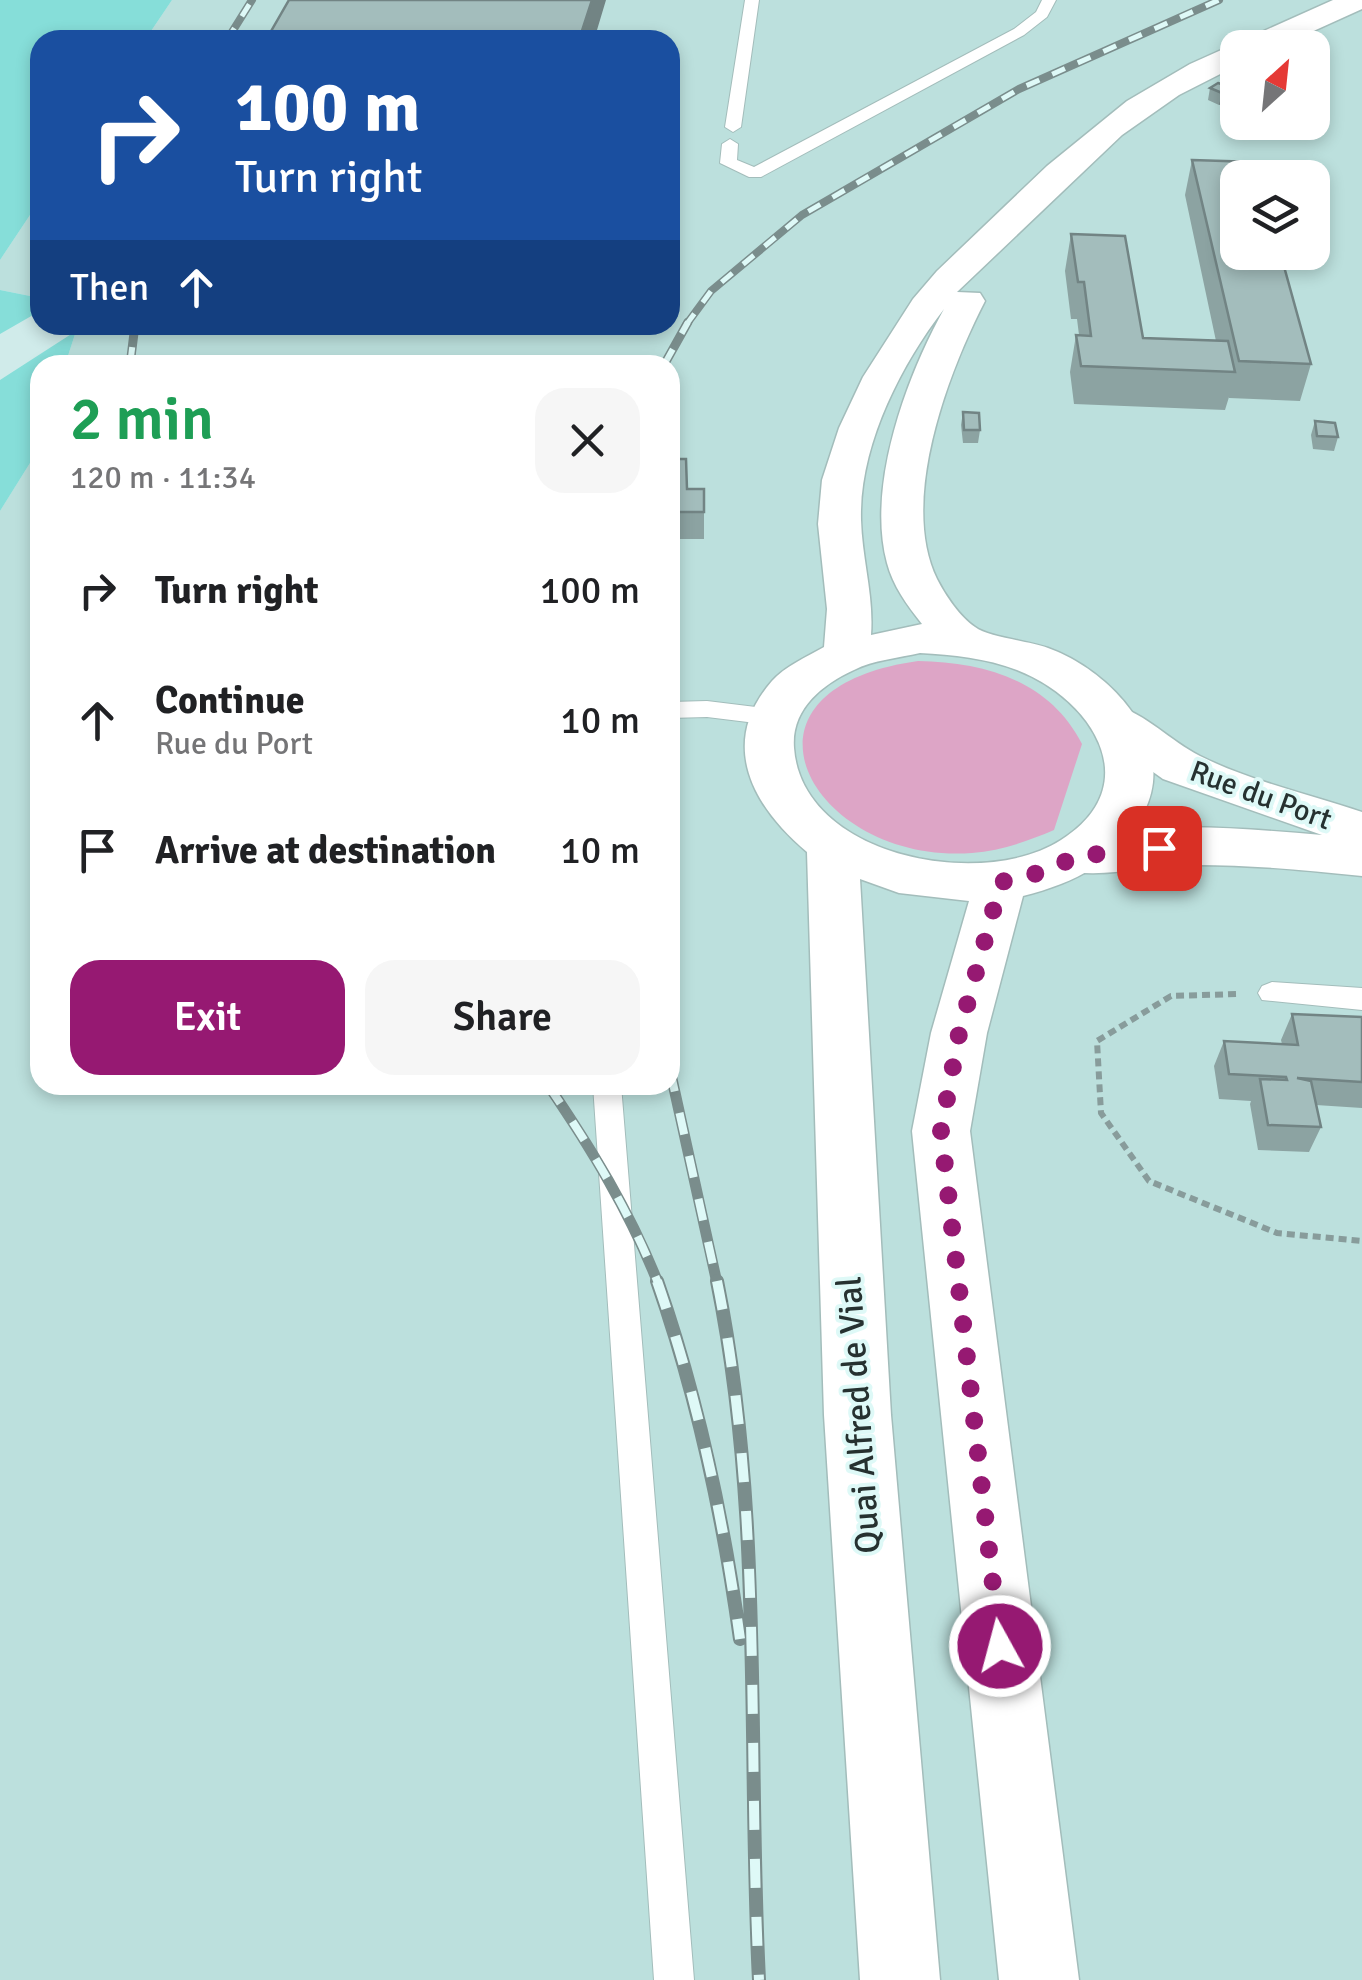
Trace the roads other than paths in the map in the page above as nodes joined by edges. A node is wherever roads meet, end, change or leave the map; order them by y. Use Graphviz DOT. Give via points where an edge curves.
graph roads {
  1 [pos="752,0"];
  2 [pos="1049,0"];
  3 [pos="1357,0"];
  4 [pos="1290,30"];
  5 [pos="1220,61"];
  6 [pos="1002,231"];
  7 [pos="960,639"];
  8 [pos="846,652"];
  9 [pos="680,710"];
  10 [pos="772,717"];
  11 [pos="1114,721"];
  12 [pos="1362,830"];
  13 [pos="833,849"];
  14 [pos="1078,856"];
  15 [pos="1362,858"];
  16 [pos="1001,882"];
  17 [pos="1272,993"];
  18 [pos="1362,999"];
  19 [pos="608,1095"];
  20 [pos="674,1980"];
  21 [pos="900,1980"];
  22 [pos="1039,1980"];
  1 -- 2 [label="lane" via="728,162 755,173 1019,32"];
  3 -- 4 [label="main road"];
  5 -- 6 [label="main road" via="1105,128"];
  6 -- 7 [label="main road" via="934,369 909,470 907,554 934,610"];
  6 -- 8 [label="main road" via="921,318 879,386 851,450 839,519 851,596"];
  7 -- 8 [label="main road" via="882,642"];
  7 -- 11 [label="main road" via="1050,666 1087,690"];
  8 -- 10 [label="main road" via="788,690"];
  9 -- 10 [label="lane"];
  10 -- 13 [label="main road" via="766,750 774,786 797,820"];
  11 -- 12 [label="main road, Rue du Port" via="1212,782"];
  11 -- 14 [label="main road" via="1127,748 1130,778 1123,807 1106,834"];
  13 -- 16 [label="main road" via="904,876"];
  13 -- 21 [label="main road, Quai Alfred de Vial" via="848,1254"];
  14 -- 15 [label="main road, Rue du Port" via="1193,847"];
  14 -- 16 [label="main road"];
  16 -- 22 [label="main road" via="959,1034 941,1131"];
  17 -- 18 [label="lane"];
  19 -- 20 [label="lane"];
}
